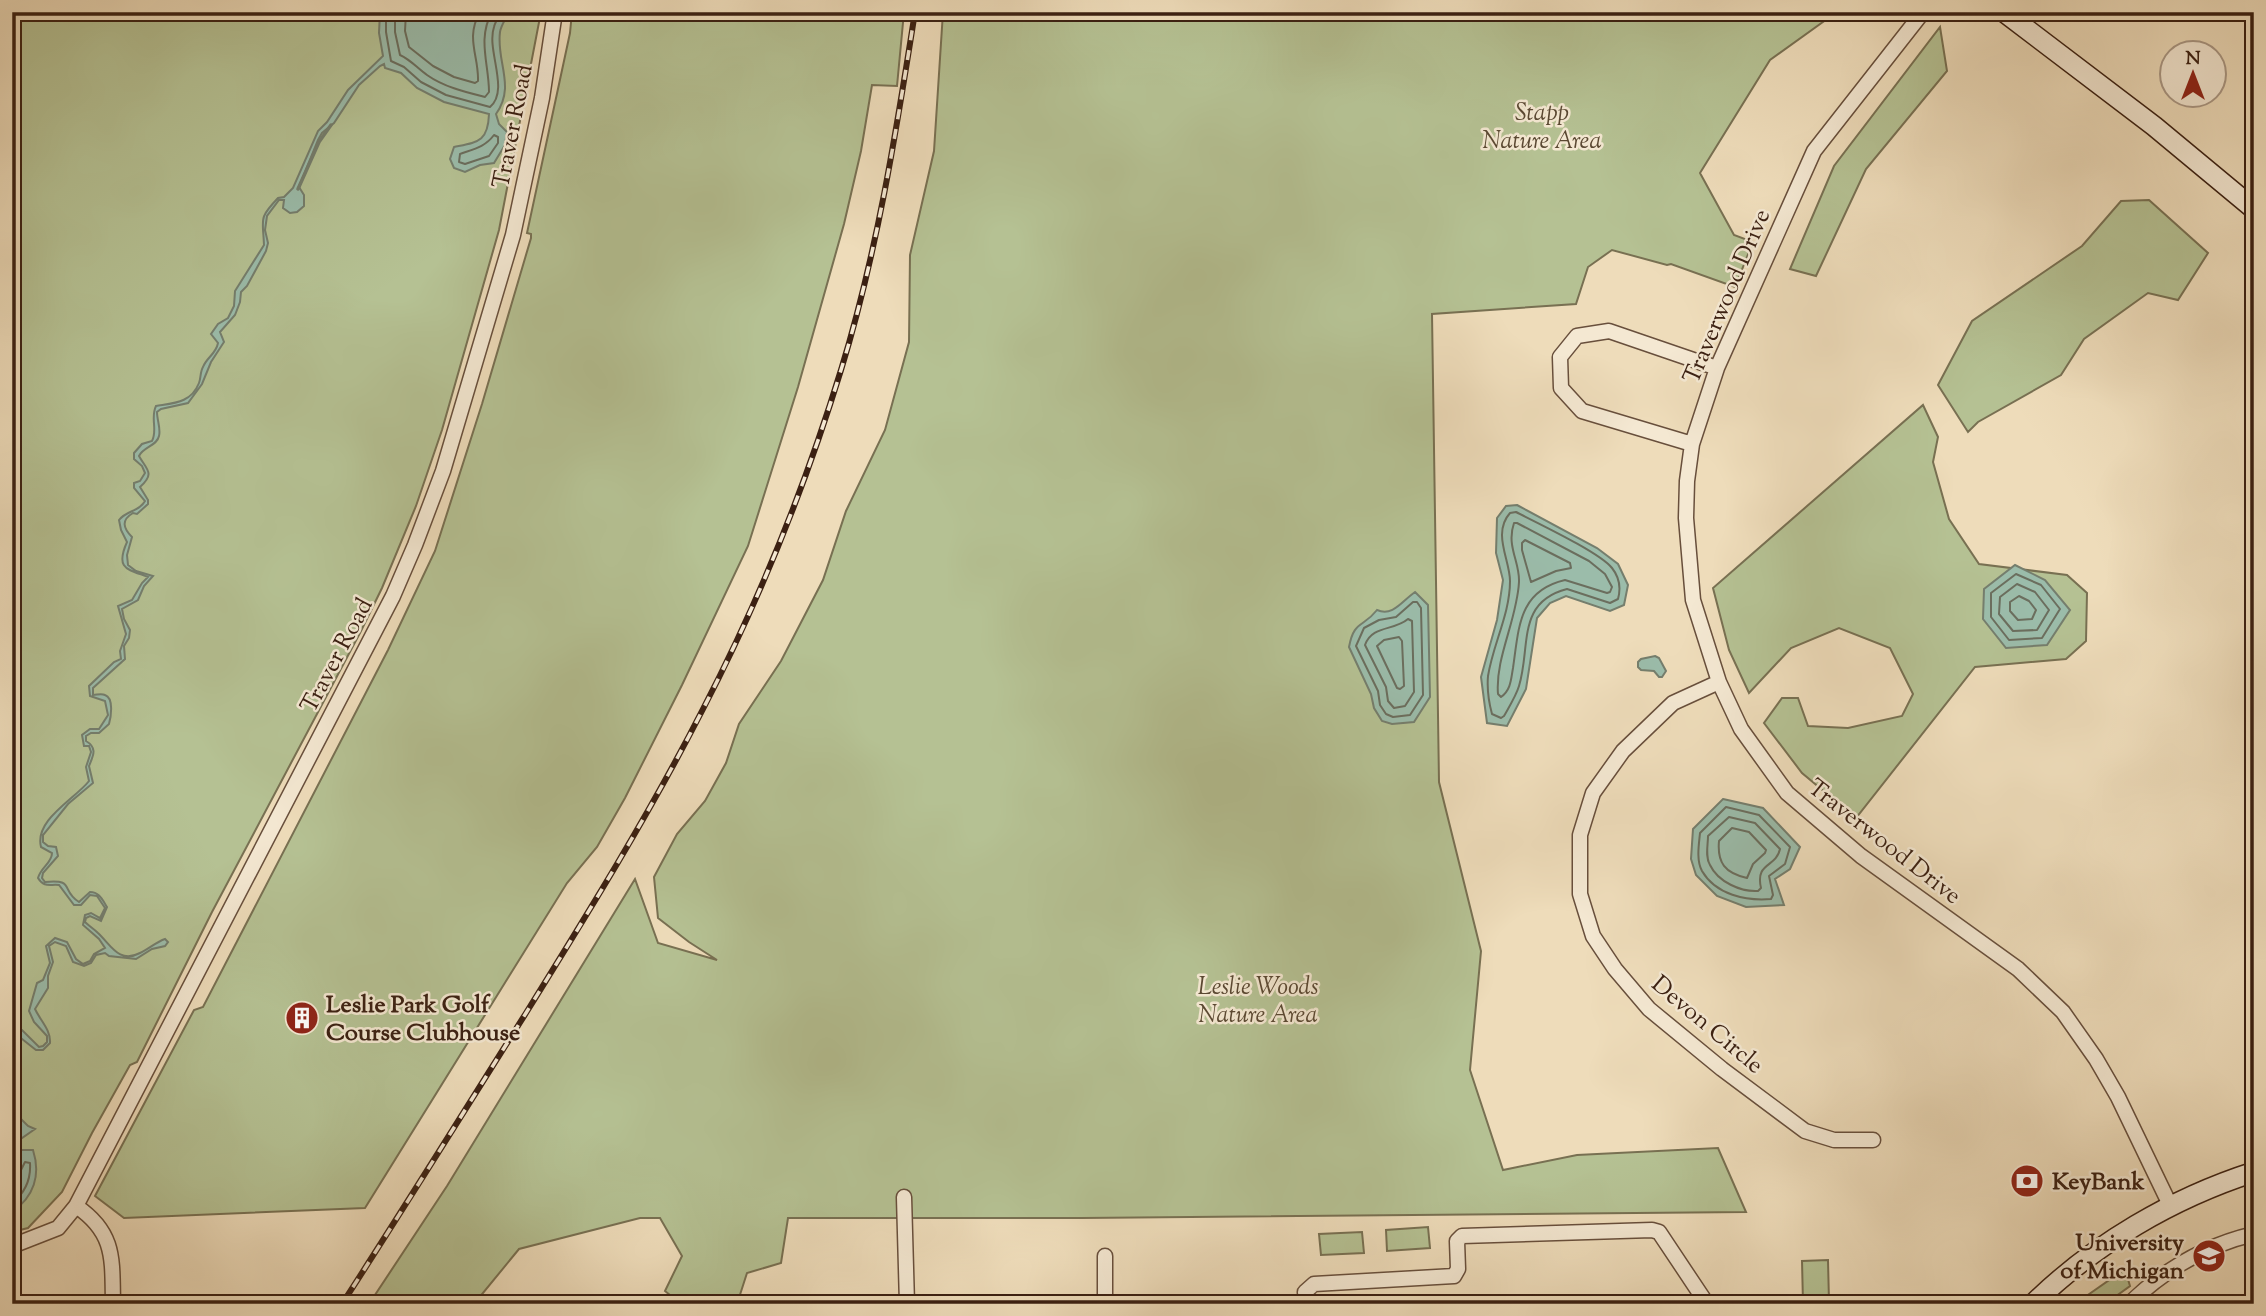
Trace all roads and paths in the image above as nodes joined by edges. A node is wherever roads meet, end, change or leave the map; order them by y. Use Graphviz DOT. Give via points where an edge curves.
graph roads {
  1 [pos="555,12"];
  2 [pos="1923,12"];
  3 [pos="2004,12"];
  4 [pos="2254,209"];
  5 [pos="1717,368"];
  6 [pos="1692,444"];
  7 [pos="1719,682"];
  8 [pos="1873,1140"];
  9 [pos="2254,1172"];
  10 [pos="904,1197"];
  11 [pos="76,1206"];
  12 [pos="2171,1207"];
  13 [pos="2254,1234"];
  14 [pos="12,1246"];
  15 [pos="1105,1256"];
  16 [pos="113,1304"];
  17 [pos="907,1304"];
  18 [pos="1105,1304"];
  19 [pos="1306,1304"];
  20 [pos="1707,1304"];
  21 [pos="2033,1304"];
  22 [pos="2129,1304"];
  1 -- 11 [label="street, Traver Road" via="513,235 443,471 415,545 393,596"];
  2 -- 5 [label="street, Traverwood Drive" via="1814,151"];
  3 -- 4 [label="street"];
  5 -- 6 [label="street, Traverwood Drive"];
  5 -- 6 [label="street" via="1609,331 1577,336 1560,357 1561,388 1582,411"];
  6 -- 7 [label="street, Traverwood Drive" via="1686,518 1693,600"];
  7 -- 8 [label="street, Devon Circle" via="1673,702 1623,751 1593,793 1580,835 1580,894 1593,936 1648,1009 1805,1131 1834,1140"];
  7 -- 12 [label="street, Traverwood Drive" via="1741,729 1787,793 1861,856 2018,970 2063,1012 2118,1097"];
  9 -- 12 [label="street"];
  10 -- 17 [label="street"];
  11 -- 14 [label="street, Traver Road" via="58,1228"];
  11 -- 16 [label="street" via="107,1239 112,1254"];
  12 -- 21 [label="street" via="2103,1247"];
  13 -- 22 [label="street" via="2182,1262"];
  15 -- 18 [label="street"];
  19 -- 20 [label="street" via="1306,1292 1314,1284 1448,1278 1457,1273 1457,1241 1462,1236 1652,1230 1659,1232"];
}
